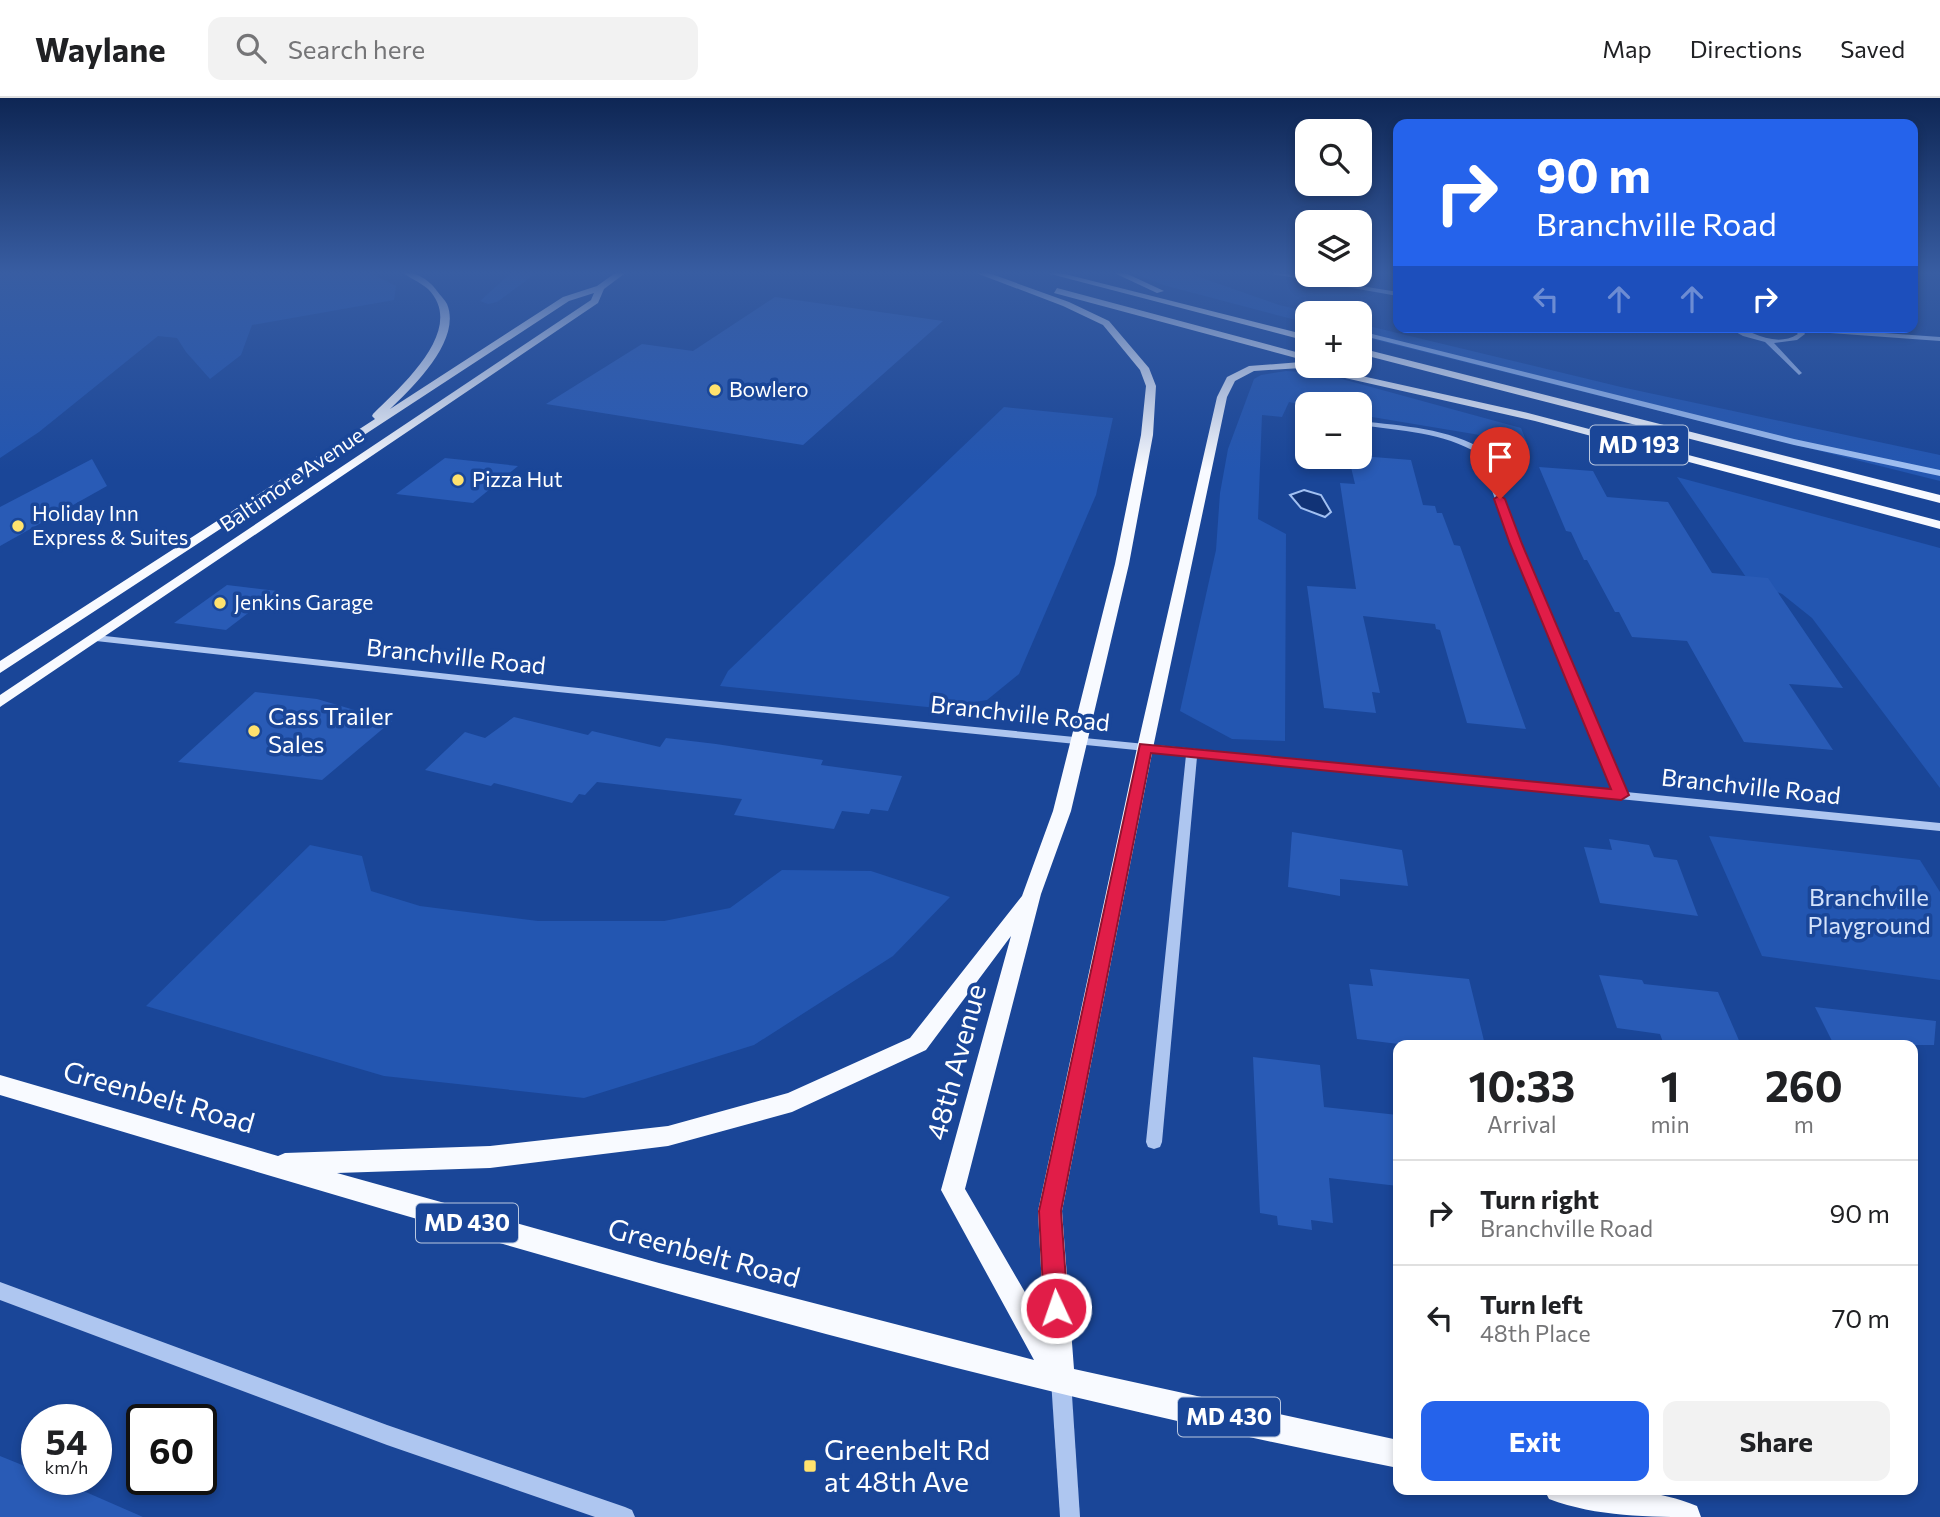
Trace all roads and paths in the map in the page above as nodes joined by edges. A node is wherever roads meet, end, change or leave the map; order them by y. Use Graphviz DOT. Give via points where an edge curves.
graph roads {
  1 [pos="442,337"];
  2 [pos="508,337"];
  3 [pos="543,337"];
  4 [pos="1119,337"];
  5 [pos="1228,337"];
  6 [pos="1758,337"];
  7 [pos="1798,337"];
  8 [pos="1907,337"];
  9 [pos="1766,339"];
  10 [pos="1940,340"];
  11 [pos="1372,354"];
  12 [pos="1295,355"];
  13 [pos="1799,373"];
  14 [pos="1372,375"];
  15 [pos="1535,418"];
  16 [pos="1372,425"];
  17 [pos="358,437"];
  18 [pos="1940,499"];
  19 [pos="1940,525"];
  20 [pos="96,638"];
  21 [pos="0,668"];
  22 [pos="0,702"];
  23 [pos="1079,741"];
  24 [pos="1145,748"];
  25 [pos="1192,752"];
  26 [pos="1621,795"];
  27 [pos="1940,827"];
  28 [pos="1032,894"];
  29 [pos="0,1085"];
  30 [pos="1154,1142"];
  31 [pos="270,1164"];
  32 [pos="0,1291"];
  33 [pos="1061,1380"];
  34 [pos="1393,1453"];
  35 [pos="1586,1495"];
  36 [pos="625,1517"];
  37 [pos="1070,1517"];
  38 [pos="1686,1517"];
  1 -- 17 [label="main road" via="423,370"];
  2 -- 17 [label="main road, Baltimore Avenue"];
  3 -- 20 [label="main road, Baltimore Avenue"];
  4 -- 23 [label="main road, 48th Avenue" via="1151,386 1147,435 1122,564"];
  5 -- 12 [label="main road"];
  6 -- 9 [label="street"];
  7 -- 9 [label="street"];
  8 -- 10 [label="street"];
  9 -- 13 [label="street"];
  11 -- 18 [label="main road, MD 193"];
  14 -- 15 [label="main road, MD 193"];
  15 -- 19 [label="main road, MD 193"];
  15 -- 24 [label="main road, 48th Avenue" via="1301,365 1252,368 1231,379 1219,411"];
  16 -- 26 [label="street" via="1448,437 1483,453"];
  17 -- 21 [label="main road, Baltimore Avenue"];
  20 -- 22 [label="main road, Baltimore Avenue"];
  20 -- 23 [label="street, Branchville Road"];
  23 -- 24 [label="street, Branchville Road"];
  23 -- 28 [label="main road, 48th Avenue" via="1062,811"];
  24 -- 25 [label="street, Branchville Road"];
  24 -- 33 [label="main road, 48th Avenue" via="1050,1211"];
  25 -- 26 [label="street, Branchville Road"];
  25 -- 30 [label="street"];
  26 -- 27 [label="street, Branchville Road"];
  28 -- 31 [label="main road" via="918,1044 792,1102 668,1136 490,1157"];
  28 -- 33 [label="main road, 48th Avenue" via="953,1190"];
  29 -- 31 [label="main road, Greenbelt Road / MD 430"];
  31 -- 33 [label="main road, Greenbelt Road / MD 430" via="701,1288"];
  32 -- 36 [label="street" via="387,1435"];
  33 -- 34 [label="main road, Greenbelt Road / MD 430"];
  33 -- 37 [label="street, 48th Avenue"];
  35 -- 38 [label="main road"];
}
